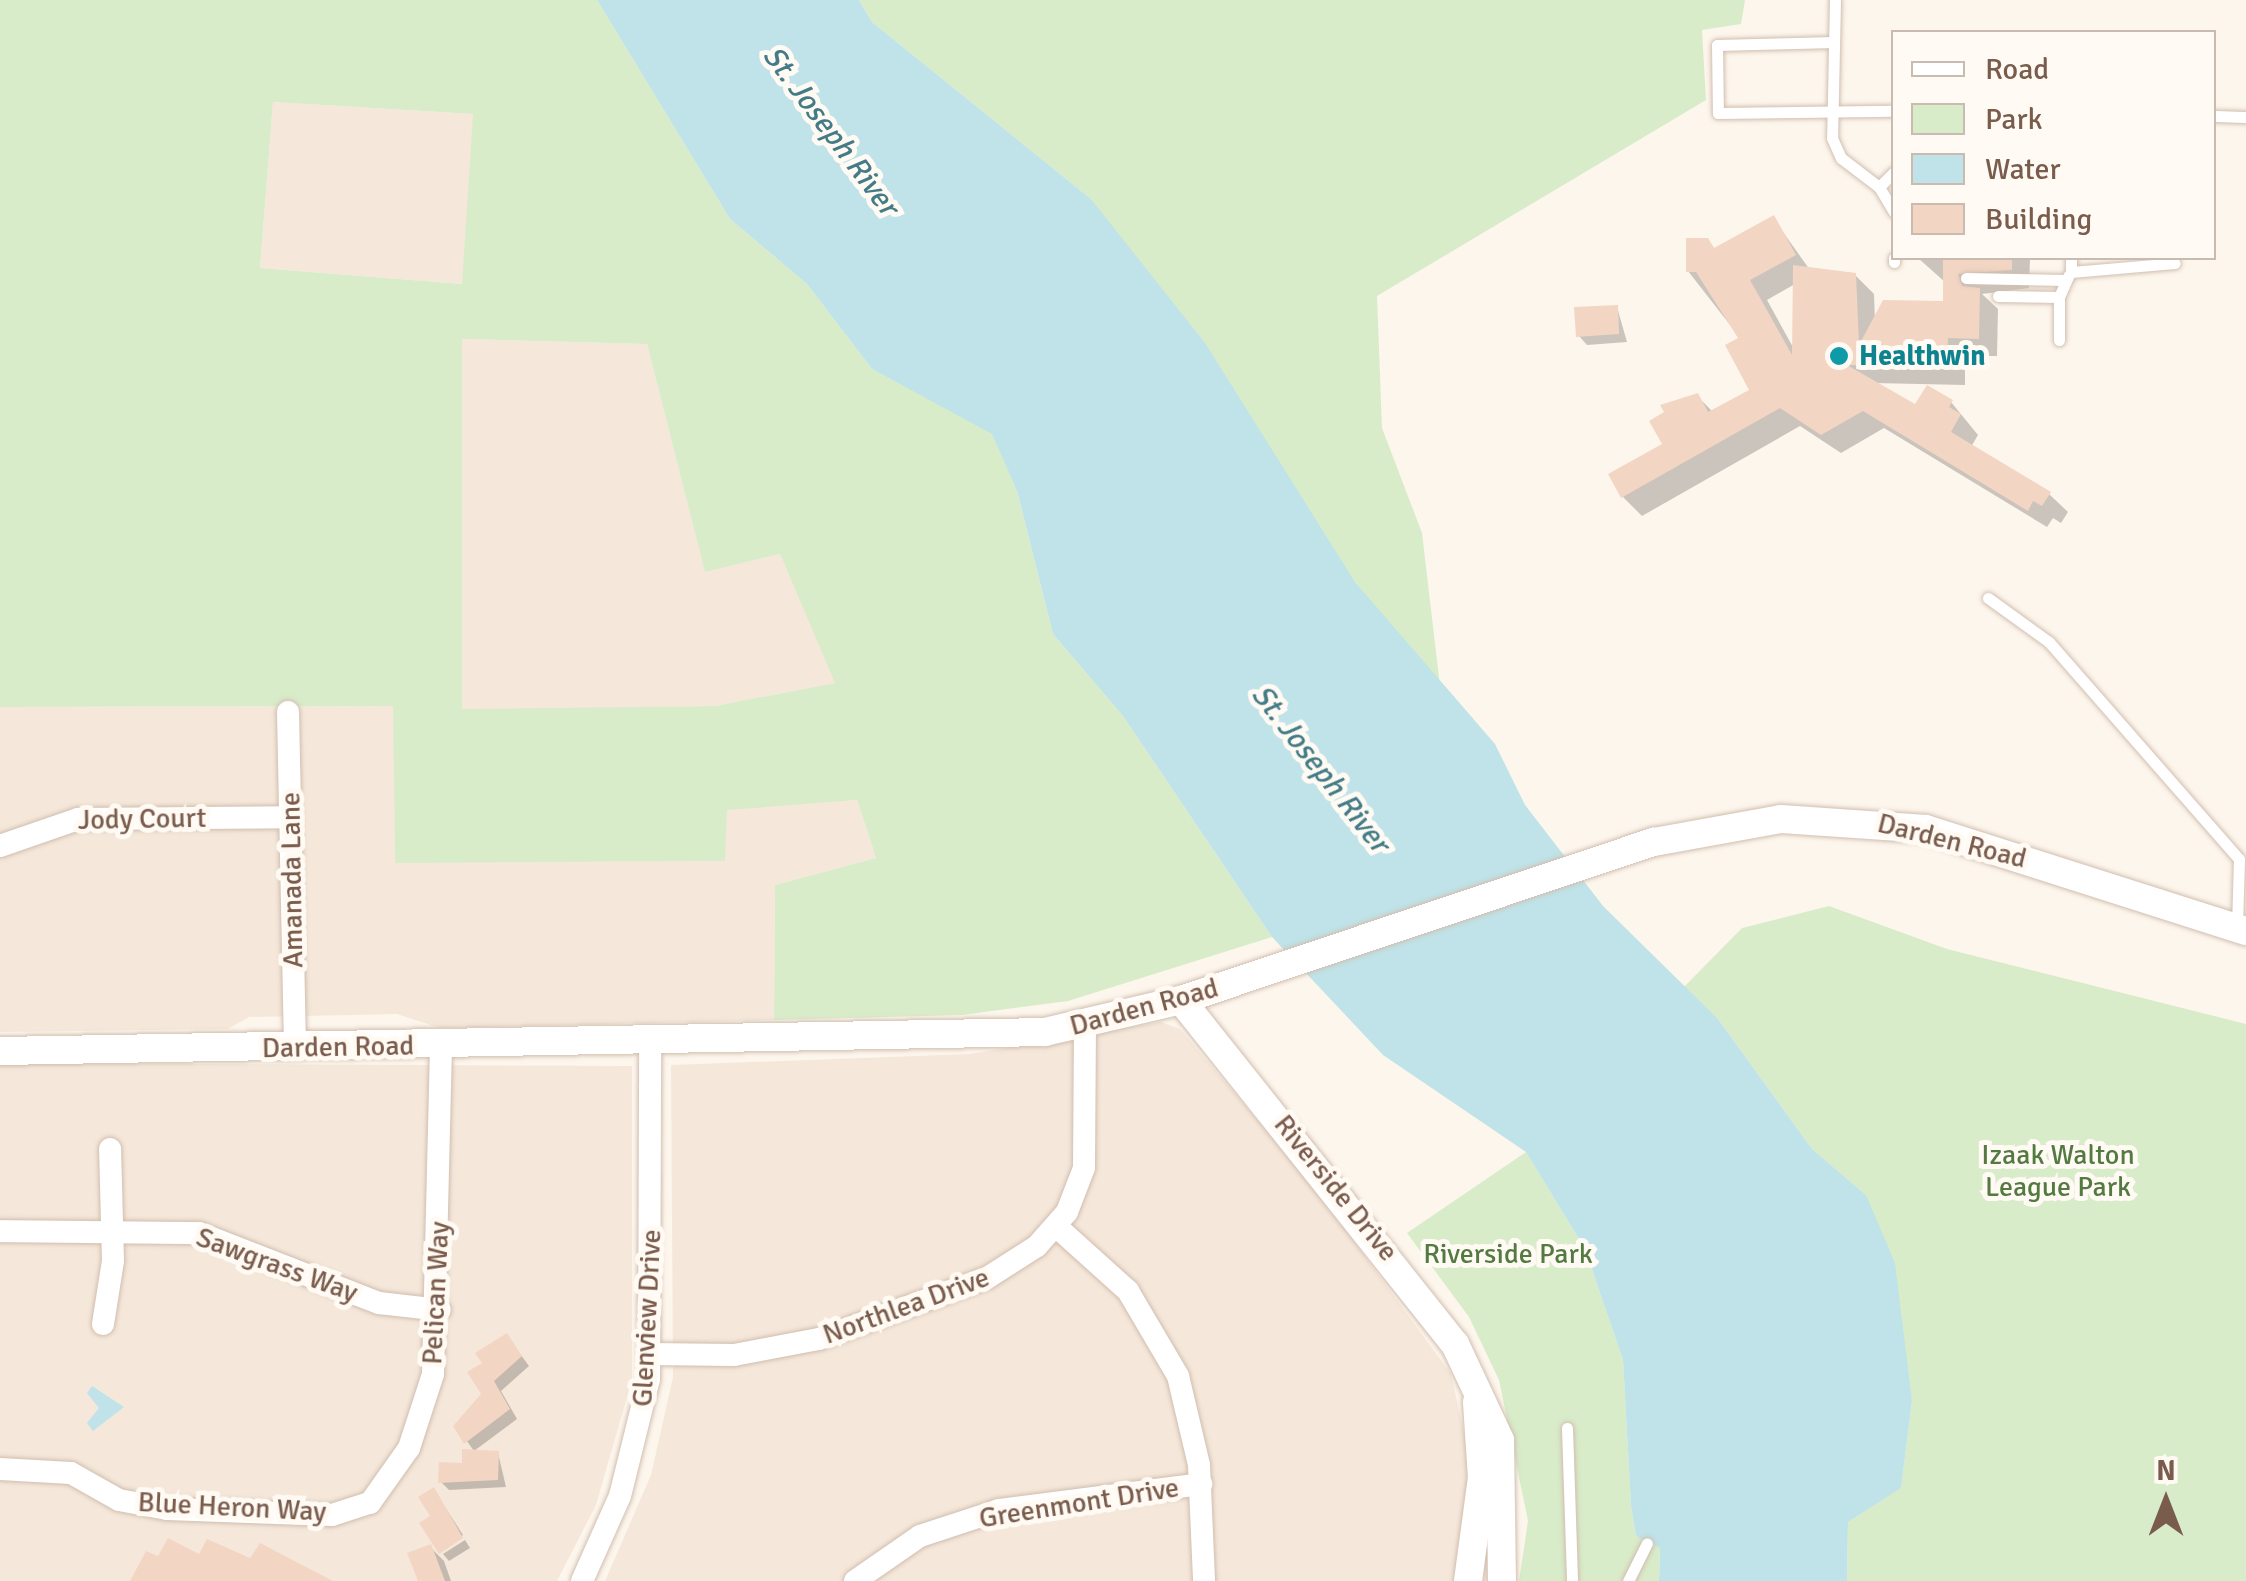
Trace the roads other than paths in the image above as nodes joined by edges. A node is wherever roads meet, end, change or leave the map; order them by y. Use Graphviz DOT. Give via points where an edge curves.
graph roads {
  1 [pos="1834,0"];
  2 [pos="1834,42"];
  3 [pos="1833,111"];
  4 [pos="1891,111"];
  5 [pos="2216,116"];
  6 [pos="2246,117"];
  7 [pos="1891,175"];
  8 [pos="1879,186"];
  9 [pos="1891,207"];
  10 [pos="2071,260"];
  11 [pos="2175,263"];
  12 [pos="2068,276"];
  13 [pos="1966,278"];
  14 [pos="1998,296"];
  15 [pos="2059,297"];
  16 [pos="2058,340"];
  17 [pos="1988,598"];
  18 [pos="288,712"];
  19 [pos="290,817"];
  20 [pos="0,846"];
  21 [pos="2241,930"];
  22 [pos="1181,1000"];
  23 [pos="1085,1024"];
  24 [pos="650,1043"];
  25 [pos="440,1045"];
  26 [pos="296,1048"];
  27 [pos="0,1051"];
  28 [pos="110,1149"];
  29 [pos="112,1227"];
  30 [pos="1057,1227"];
  31 [pos="0,1231"];
  32 [pos="440,1310"];
  33 [pos="103,1324"];
  34 [pos="651,1354"];
  35 [pos="1476,1386"];
  36 [pos="1567,1428"];
  37 [pos="0,1469"];
  38 [pos="1200,1484"];
  39 [pos="350,1511"];
  40 [pos="1647,1543"];
  41 [pos="582,1581"];
  42 [pos="855,1581"];
  43 [pos="1204,1581"];
  44 [pos="1468,1581"];
  45 [pos="1502,1581"];
  46 [pos="1572,1581"];
  47 [pos="1628,1581"];
  1 -- 2 [label="lane"];
  2 -- 3 [label="lane"];
  2 -- 3 [label="lane" via="1717,45 1718,112"];
  3 -- 4 [label="lane"];
  3 -- 8 [label="lane" via="1841,158"];
  5 -- 6 [label="lane"];
  7 -- 8 [label="lane"];
  8 -- 9 [label="lane"];
  10 -- 12 [label="lane"];
  11 -- 12 [label="lane"];
  12 -- 13 [label="lane"];
  12 -- 15 [label="lane"];
  14 -- 15 [label="lane"];
  15 -- 16 [label="lane"];
  17 -- 21 [label="lane" via="2050,642 2239,860"];
  18 -- 19 [label="street, Amanada Lane"];
  19 -- 20 [label="street, Jody Court" via="78,819"];
  19 -- 26 [label="street, Amanada Lane"];
  21 -- 22 [label="street, Darden Road" via="1990,846 1878,820 1781,819 1654,842"];
  22 -- 23 [label="street, Darden Road"];
  22 -- 35 [label="street, Riverside Drive" via="1430,1305"];
  23 -- 24 [label="street, Darden Road" via="986,1038"];
  23 -- 30 [label="street" via="1088,1141"];
  24 -- 25 [label="street, Darden Road"];
  24 -- 34 [label="street, Glenview Drive"];
  25 -- 26 [label="street, Darden Road"];
  25 -- 32 [label="street, Pelican Way"];
  26 -- 27 [label="street, Darden Road"];
  28 -- 29 [label="street"];
  29 -- 31 [label="street, Sawgrass Way"];
  29 -- 32 [label="street, Sawgrass Way" via="199,1233 365,1298"];
  29 -- 33 [label="street"];
  30 -- 34 [label="street, Northlea Drive" via="987,1278 819,1338 734,1355"];
  30 -- 38 [label="street" via="1108,1267 1158,1332 1189,1410"];
  32 -- 39 [label="street, Pelican Way" via="433,1374 408,1448 378,1493"];
  34 -- 41 [label="street, Glenview Drive" via="634,1454"];
  35 -- 44 [label="street, Riverside Drive" via="1482,1478"];
  35 -- 45 [label="street, Riverside Drive" via="1506,1474"];
  36 -- 46 [label="lane"];
  37 -- 39 [label="street, Blue Heron Way" via="71,1473 118,1500 168,1509"];
  38 -- 42 [label="street, Greenmont Drive" via="999,1510 920,1536"];
  38 -- 43 [label="street"];
  40 -- 47 [label="lane"];
}
